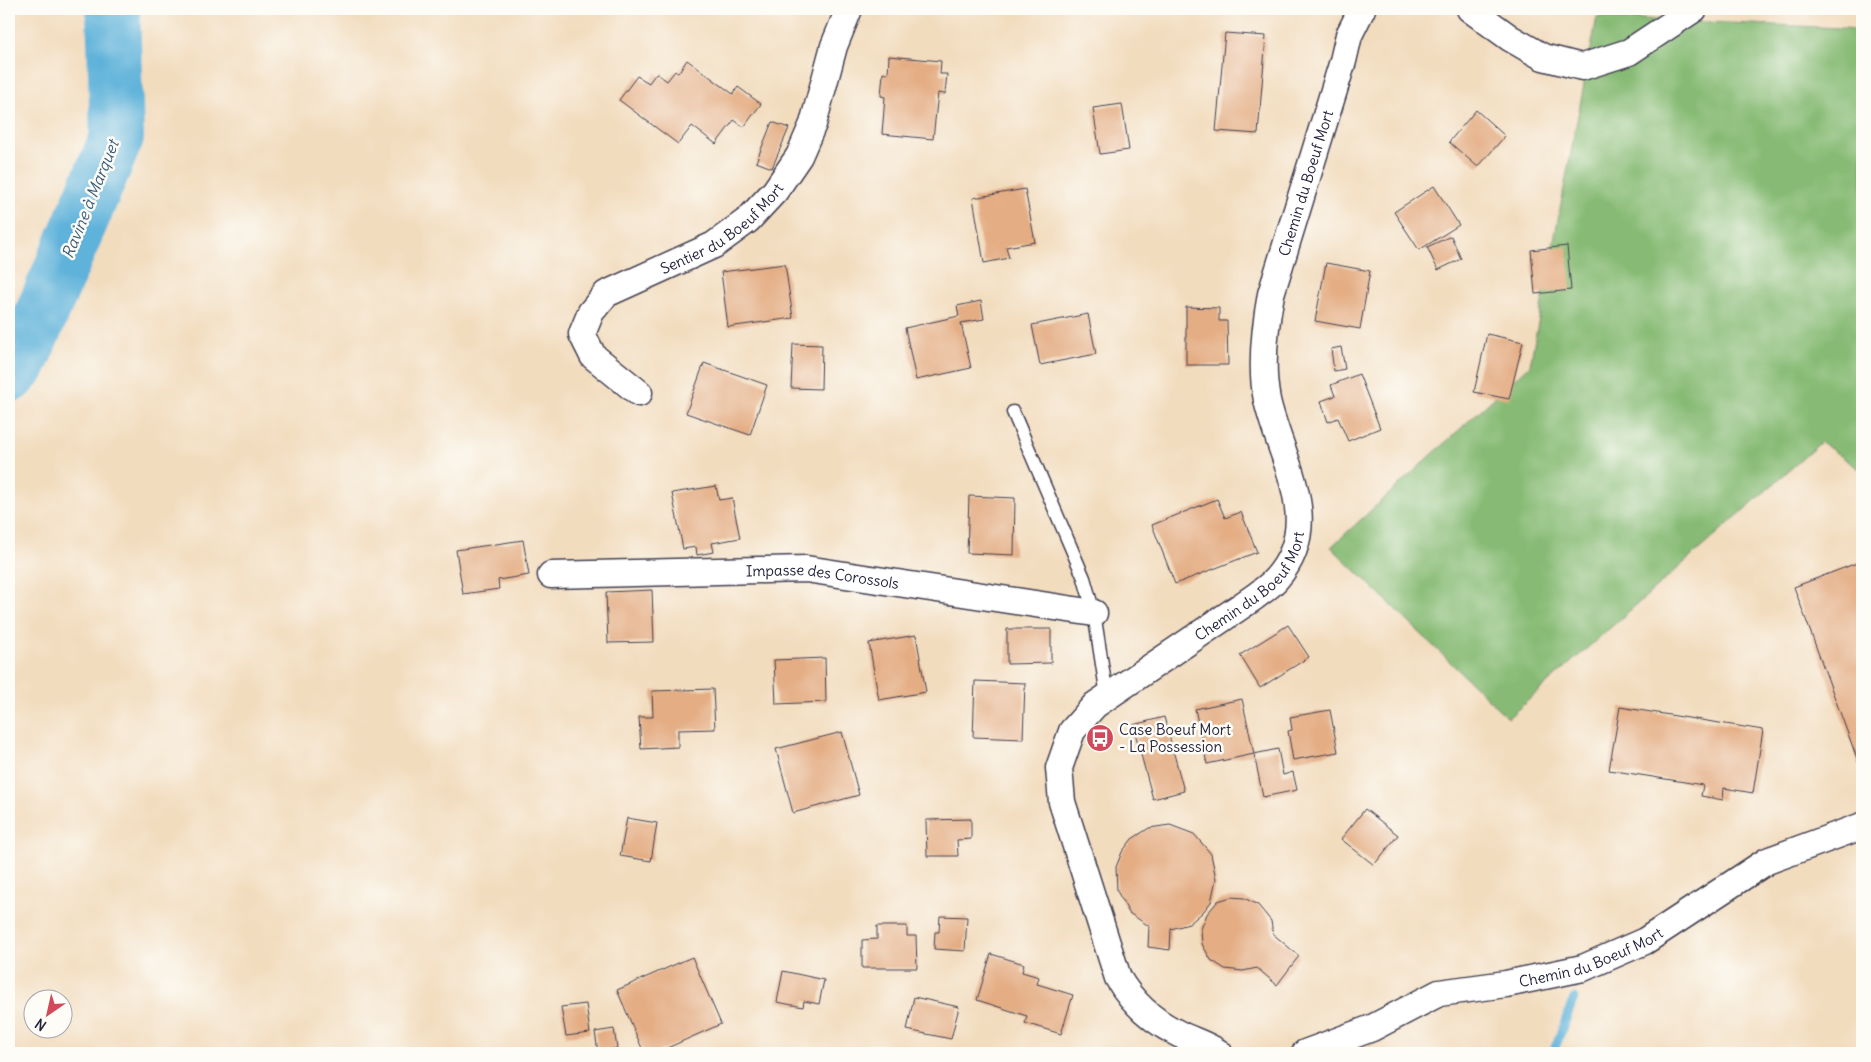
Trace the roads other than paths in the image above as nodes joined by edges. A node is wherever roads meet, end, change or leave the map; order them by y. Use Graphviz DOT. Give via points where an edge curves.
graph roads {
  1 [pos="849,9"];
  2 [pos="1362,9"];
  3 [pos="1470,9"];
  4 [pos="1694,9"];
  5 [pos="639,392"];
  6 [pos="1014,412"];
  7 [pos="551,575"];
  8 [pos="1094,613"];
  9 [pos="1107,696"];
  10 [pos="1862,826"];
  11 [pos="1219,1053"];
  12 [pos="1305,1053"];
  1 -- 5 [label="street, Sentier du Boeuf Mort" via="834,46 813,124 799,156 775,190 748,220 714,245 606,294 591,312 582,334 593,356"];
  2 -- 9 [label="street, Chemin du Boeuf Mort" via="1349,35 1270,294 1266,323 1267,398 1298,494 1300,524 1292,552 1277,578 1253,598"];
  3 -- 4 [label="street" via="1543,57 1582,67 1629,52"];
  6 -- 8 [label="lane" via="1084,578"];
  7 -- 8 [label="street, Impasse des Corossols" via="806,569"];
  8 -- 9 [label="lane"];
  9 -- 11 [label="street, Chemin du Boeuf Mort" via="1072,731 1059,768 1065,812 1118,978 1129,997 1160,1022"];
  10 -- 12 [label="street, Chemin du Boeuf Mort" via="1767,861 1645,941 1583,968 1506,984 1439,993 1372,1028"];
}
